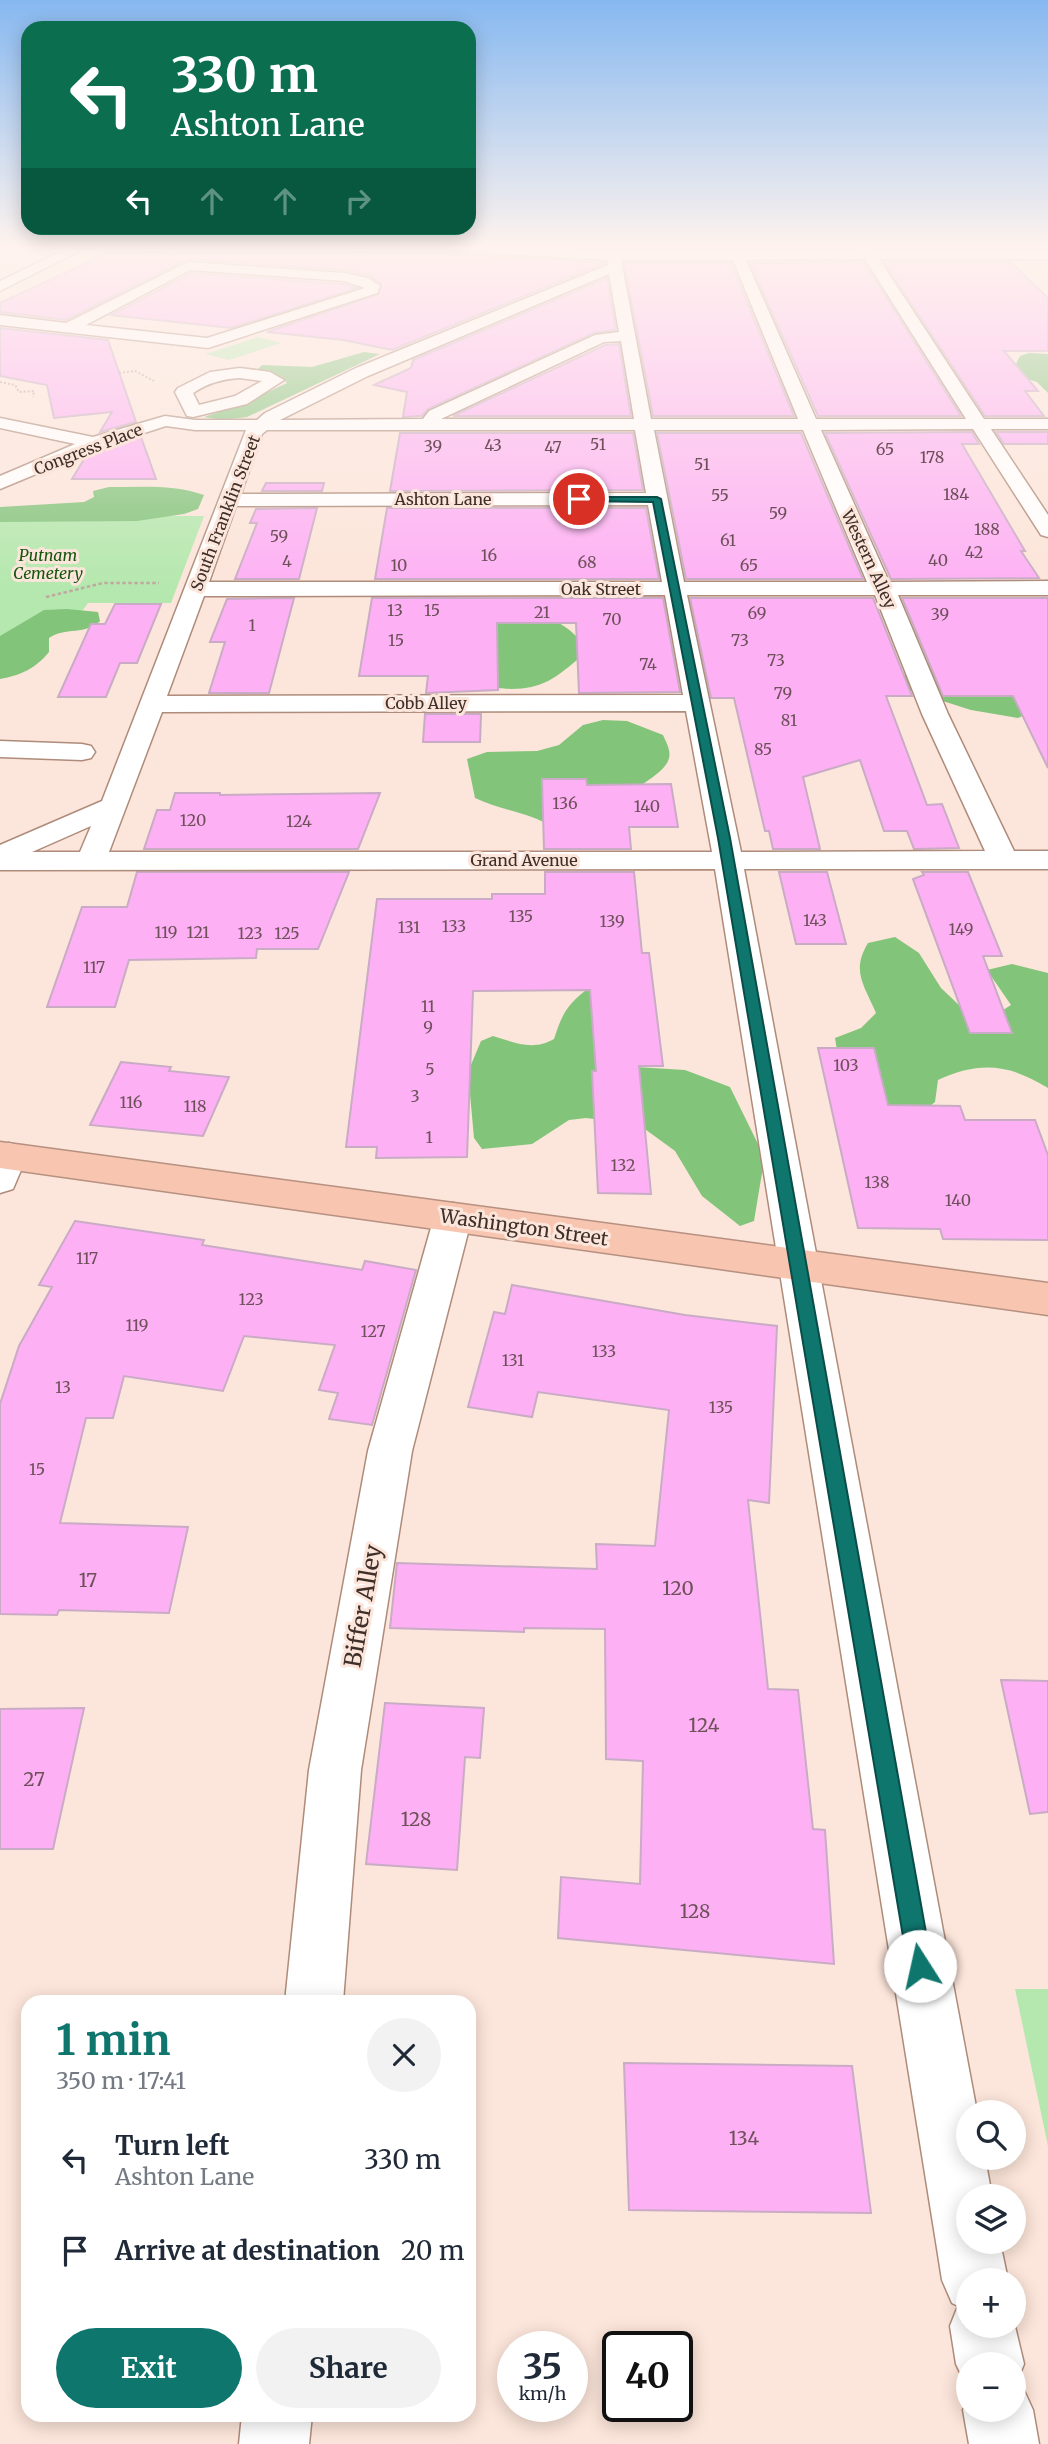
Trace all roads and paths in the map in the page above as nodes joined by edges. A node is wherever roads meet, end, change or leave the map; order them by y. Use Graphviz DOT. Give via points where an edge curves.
graph roads {
  1 [pos="394,358"];
  2 [pos="558,358"];
  3 [pos="633,358"];
  4 [pos="781,358"];
  5 [pos="935,358"];
  6 [pos="0,382"];
  7 [pos="19,392"];
  8 [pos="193,412"];
  9 [pos="164,421"];
  10 [pos="0,423"];
  11 [pos="978,424"];
  12 [pos="1048,424"];
  13 [pos="261,425"];
  14 [pos="429,425"];
  15 [pos="645,425"];
  16 [pos="810,425"];
  17 [pos="39,431"];
  18 [pos="10,443"];
  19 [pos="94,443"];
  20 [pos="7,481"];
  21 [pos="47,484"];
  22 [pos="657,499"];
  23 [pos="229,500"];
  24 [pos="1048,531"];
  25 [pos="171,583"];
  26 [pos="882,588"];
  27 [pos="1048,588"];
  28 [pos="195,589"];
  29 [pos="674,589"];
  30 [pos="46,597"];
  31 [pos="699,703"];
  32 [pos="152,704"];
  33 [pos="0,749"];
  34 [pos="82,752"];
  35 [pos="114,806"];
  36 [pos="0,858"];
  37 [pos="728,860"];
  38 [pos="1004,860"];
  39 [pos="1048,860"];
  40 [pos="90,862"];
  41 [pos="3,1163"];
  42 [pos="453,1217"];
  43 [pos="797,1264"];
  44 [pos="1048,1299"];
  45 [pos="315,1995"];
  46 [pos="958,2184"];
  47 [pos="276,2422"];
  48 [pos="1000,2422"];
  49 [pos="274,2444"];
  50 [pos="1004,2444"];
  1 -- 13 [label="street, South Franklin Street"];
  2 -- 14 [label="street" via="435,415"];
  3 -- 15 [label="street"];
  4 -- 16 [label="street, Western Alley"];
  5 -- 11 [label="street"];
  6 -- 7 [label="path" via="15,385"];
  8 -- 9 [label="street"];
  9 -- 13 [label="street, Congress Place"];
  9 -- 19 [label="street, Congress Place"];
  10 -- 17 [label="street"];
  11 -- 12 [label="street, Congress Place"];
  11 -- 16 [label="street, Congress Place"];
  11 -- 24 [label="street"];
  13 -- 14 [label="street, Congress Place"];
  13 -- 23 [label="street, South Franklin Street" via="254,432"];
  14 -- 15 [label="street, Congress Place"];
  15 -- 16 [label="street, Congress Place"];
  15 -- 22 [label="street"];
  16 -- 26 [label="street, Western Alley"];
  17 -- 18 [label="street"];
  17 -- 19 [label="street"];
  19 -- 20 [label="street, Congress Place"];
  20 -- 21 [label="street"];
  22 -- 23 [label="street, Ashton Lane"];
  22 -- 29 [label="street"];
  23 -- 28 [label="street, South Franklin Street"];
  25 -- 30 [label="path" via="103,583"];
  26 -- 27 [label="street, Oak Street"];
  26 -- 29 [label="street, Oak Street"];
  26 -- 38 [label="street, Western Alley"];
  28 -- 29 [label="street, Oak Street"];
  28 -- 32 [label="street, South Franklin Street"];
  29 -- 31 [label="street"];
  31 -- 32 [label="street, Cobb Alley"];
  31 -- 37 [label="street"];
  32 -- 35 [label="street, South Franklin Street"];
  33 -- 34 [label="street"];
  35 -- 36 [label="street"];
  35 -- 40 [label="street, South Franklin Street"];
  36 -- 40 [label="street, Grand Avenue"];
  37 -- 38 [label="street, Grand Avenue"];
  37 -- 40 [label="street, Grand Avenue"];
  37 -- 43 [label="street"];
  38 -- 39 [label="street, Grand Avenue"];
  41 -- 42 [label="highway, Washington Street"];
  42 -- 43 [label="highway, Washington Street"];
  42 -- 45 [label="street, Biffer Alley" via="390,1451 335,1770"];
  43 -- 44 [label="highway, Washington Street"];
  43 -- 46 [label="street"];
  47 -- 49 [label="street"];
  48 -- 50 [label="street"];
}
